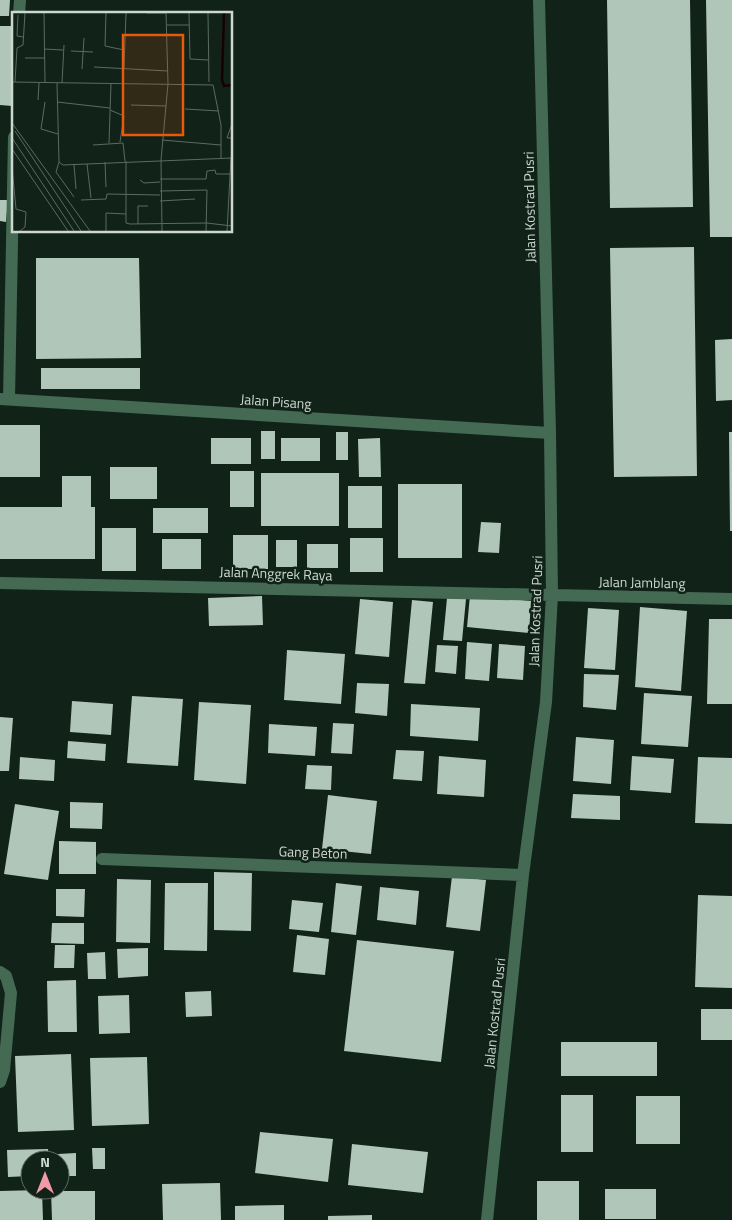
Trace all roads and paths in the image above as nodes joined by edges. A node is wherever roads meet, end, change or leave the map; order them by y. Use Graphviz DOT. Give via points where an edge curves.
graph roads {
  1 [pos="538,0"];
  2 [pos="12,148"];
  3 [pos="6,179"];
  4 [pos="4,399"];
  5 [pos="550,433"];
  6 [pos="0,583"];
  7 [pos="552,595"];
  8 [pos="732,599"];
  9 [pos="102,859"];
  10 [pos="523,875"];
  11 [pos="0,972"];
  12 [pos="0,1082"];
  13 [pos="487,1220"];
  1 -- 5 [label="street, Jalan Kostrad Pusri"];
  2 -- 3 [label="street"];
  3 -- 4 [label="street"];
  4 -- 5 [label="street, Jalan Pisang"];
  5 -- 7 [label="street, Jalan Kostrad Pusri"];
  6 -- 7 [label="street, Jalan Anggrek Raya"];
  7 -- 8 [label="street, Jalan Jamblang"];
  7 -- 10 [label="street, Jalan Kostrad Pusri" via="546,702"];
  9 -- 10 [label="street, Gang Beton"];
  10 -- 13 [label="street, Jalan Kostrad Pusri"];
  11 -- 12 [label="street" via="6,976 11,993"];
}
